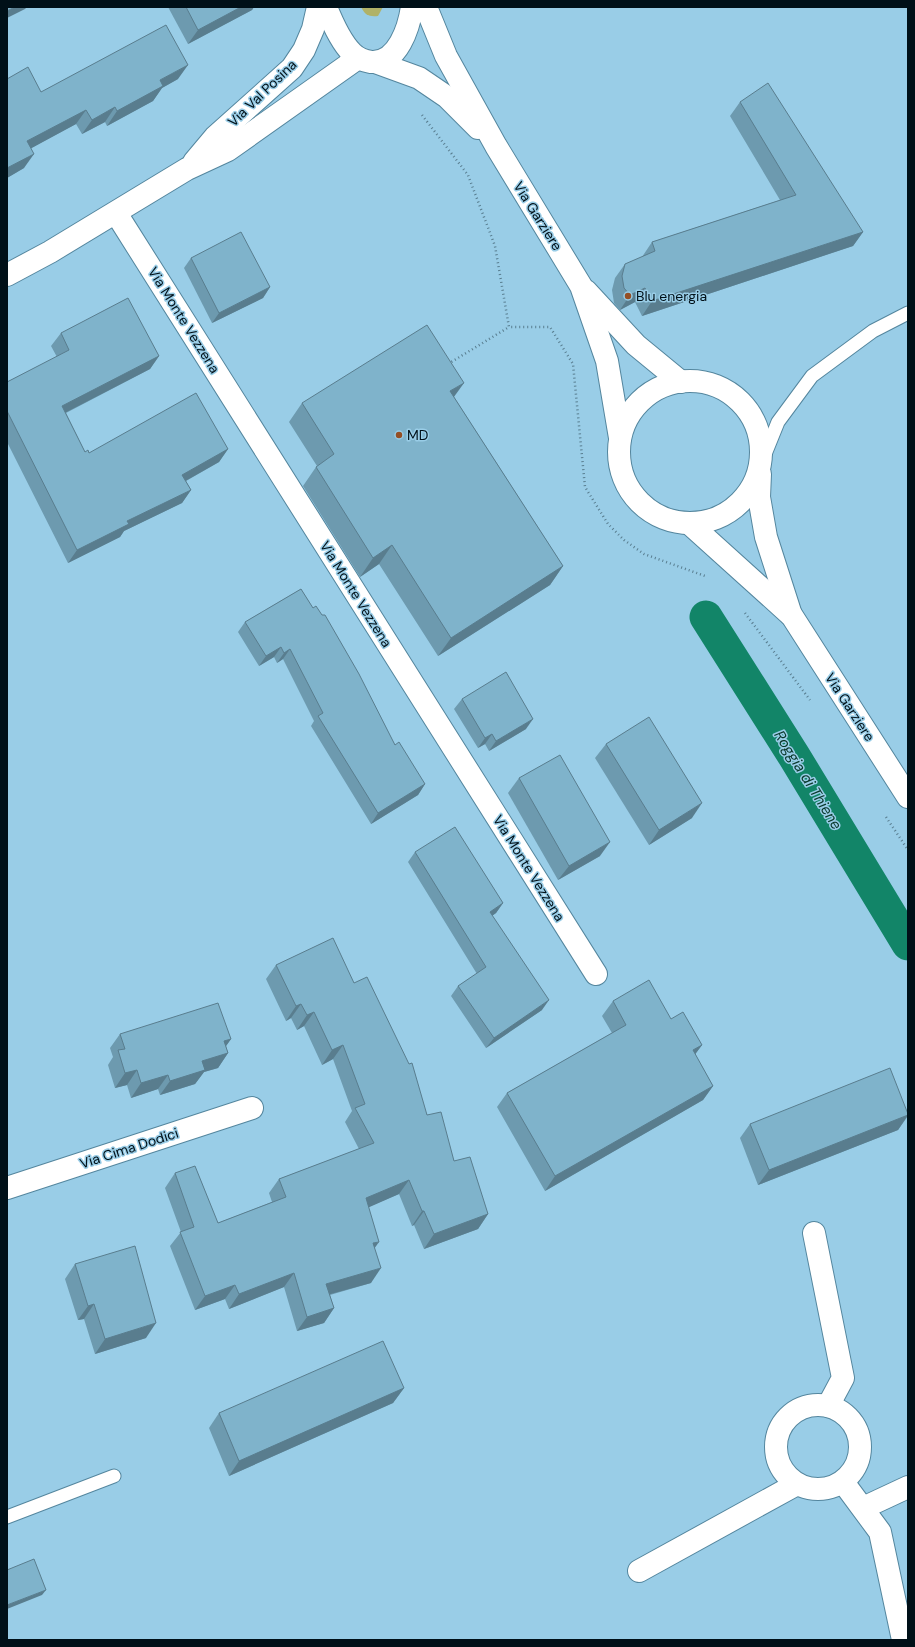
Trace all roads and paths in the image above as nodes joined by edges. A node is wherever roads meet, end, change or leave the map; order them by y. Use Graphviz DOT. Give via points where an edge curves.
graph roads {
  1 [pos="318,7"];
  2 [pos="326,7"];
  3 [pos="412,7"];
  4 [pos="426,7"];
  5 [pos="367,60"];
  6 [pos="420,114"];
  7 [pos="496,146"];
  8 [pos="188,169"];
  9 [pos="116,213"];
  10 [pos="7,275"];
  11 [pos="581,286"];
  12 [pos="908,313"];
  13 [pos="509,327"];
  14 [pos="444,367"];
  15 [pos="681,382"];
  16 [pos="620,438"];
  17 [pos="761,464"];
  18 [pos="690,524"];
  19 [pos="707,577"];
  20 [pos="741,609"];
  21 [pos="792,616"];
  22 [pos="815,706"];
  23 [pos="908,797"];
  24 [pos="882,811"];
  25 [pos="908,850"];
  26 [pos="596,974"];
  27 [pos="252,1108"];
  28 [pos="7,1188"];
  29 [pos="814,1233"];
  30 [pos="828,1406"];
  31 [pos="114,1476"];
  32 [pos="843,1482"];
  33 [pos="797,1484"];
  34 [pos="908,1486"];
  35 [pos="864,1508"];
  36 [pos="7,1517"];
  37 [pos="638,1571"];
  38 [pos="903,1640"];
  1 -- 8 [label="main road, Via Val Posina" via="313,29 304,50 292,68 215,138"];
  2 -- 5 [label="main road" via="351,52"];
  3 -- 5 [label="main road, Via Val Posina" via="399,46 392,54"];
  4 -- 7 [label="main road, Via Garziere" via="446,56"];
  5 -- 7 [label="main road, Via Garziere" via="420,78 434,87"];
  5 -- 8 [label="main road, Via Val Posina" via="228,150"];
  6 -- 13 [label="path" via="468,175 495,246"];
  7 -- 11 [label="main road, Via Garziere"];
  8 -- 9 [label="main road, Via Val Posina"];
  9 -- 10 [label="main road, Via Val Posina"];
  9 -- 26 [label="main road, Via Monte Vezzena"];
  11 -- 15 [label="main road, Via Garziere" via="636,345"];
  11 -- 16 [label="main road, Via Garziere" via="607,361"];
  12 -- 17 [label="lane" via="873,331 812,376 778,422"];
  13 -- 14 [label="path"];
  13 -- 19 [label="path" via="550,327 574,364 585,487 608,524 624,540 644,554"];
  15 -- 16 [label="main road, Via Garziere" via="667,384 642,400 624,424"];
  15 -- 17 [label="main road, Via Garziere" via="708,383 732,394 750,413 761,438"];
  16 -- 18 [label="main road, Via Garziere" via="619,459 624,479 634,497 650,512 669,520"];
  17 -- 18 [label="main road, Via Garziere" via="755,483 744,500 728,513 710,521"];
  17 -- 21 [label="main road, Via Garziere" via="759,497 766,537"];
  18 -- 21 [label="main road, Via Garziere"];
  20 -- 22 [label="path"];
  21 -- 23 [label="main road, Via Garziere"];
  24 -- 25 [label="path"];
  27 -- 28 [label="main road, Via Cima Dodici"];
  29 -- 30 [label="main road" via="843,1378"];
  30 -- 32 [label="main road" via="841,1411 851,1420 858,1432 861,1446 859,1460 853,1472"];
  30 -- 33 [label="main road" via="814,1405 802,1408 790,1416 777,1438 776,1452 779,1465"];
  31 -- 36 [label="lane"];
  32 -- 33 [label="main road" via="821,1490"];
  32 -- 35 [label="main road"];
  33 -- 37 [label="main road"];
  34 -- 35 [label="main road"];
  35 -- 38 [label="main road" via="880,1532"];
}
